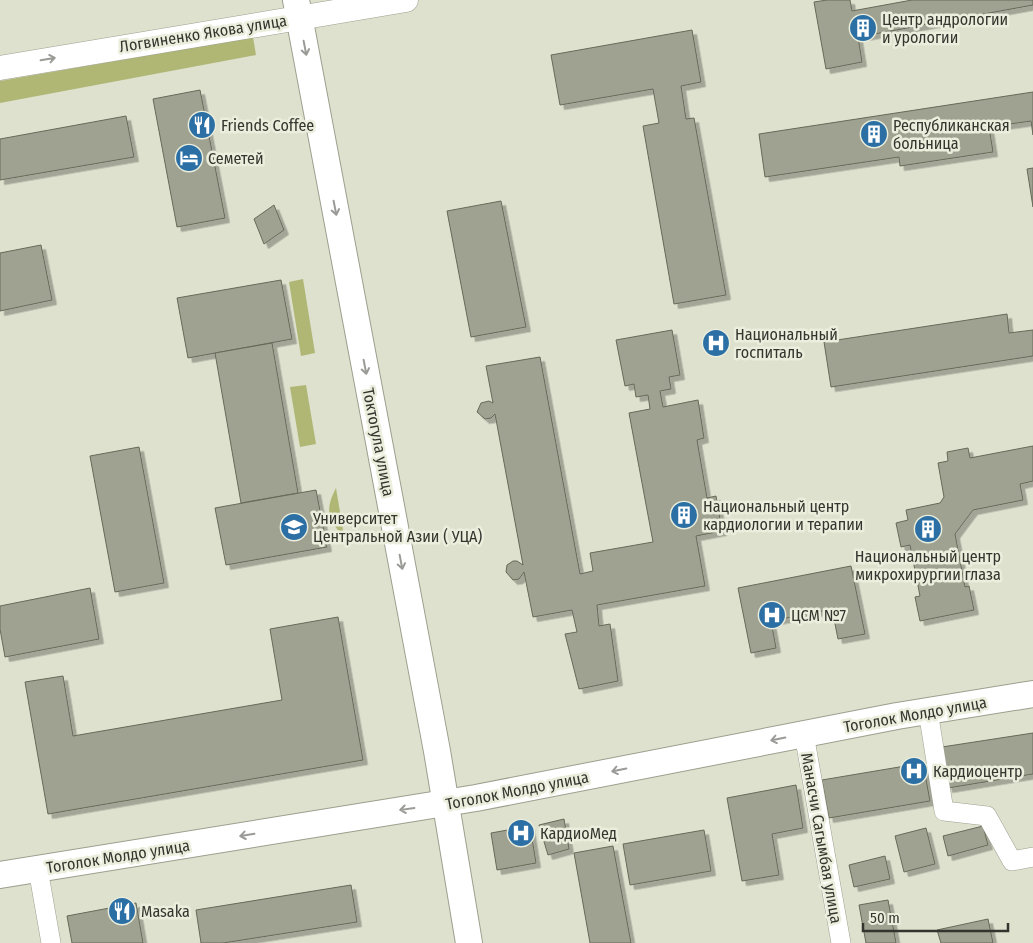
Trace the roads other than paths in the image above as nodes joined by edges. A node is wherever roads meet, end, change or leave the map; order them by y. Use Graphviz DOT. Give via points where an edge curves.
graph roads {
  1 [pos="406,0"];
  2 [pos="298,9"];
  3 [pos="0,68"];
  4 [pos="1033,694"];
  5 [pos="928,711"];
  6 [pos="804,734"];
  7 [pos="446,803"];
  8 [pos="1033,857"];
  9 [pos="38,869"];
  10 [pos="0,875"];
  11 [pos="51,943"];
  12 [pos="470,943"];
  13 [pos="841,943"];
  1 -- 2 [label="street, Логвиненко Якова улица"];
  3 -- 2 [label="street, Логвиненко Якова улица, one-way"];
  2 -- 7 [label="main road, Токтогула улица, one-way"];
  4 -- 5 [label="main road, Тоголок Молдо улица"];
  5 -- 6 [label="main road, Тоголок Молдо улица"];
  5 -- 8 [label="street" via="944,811 987,816 1012,861"];
  6 -- 7 [label="main road, Тоголок Молдо улица, one-way"];
  6 -- 13 [label="street, Манасчи Сагымбая улица"];
  7 -- 9 [label="main road, Тоголок Молдо улица, one-way"];
  7 -- 12 [label="main road, Токтогула улица"];
  9 -- 10 [label="main road, Тоголок Молдо улица"];
  9 -- 11 [label="street"];
}
